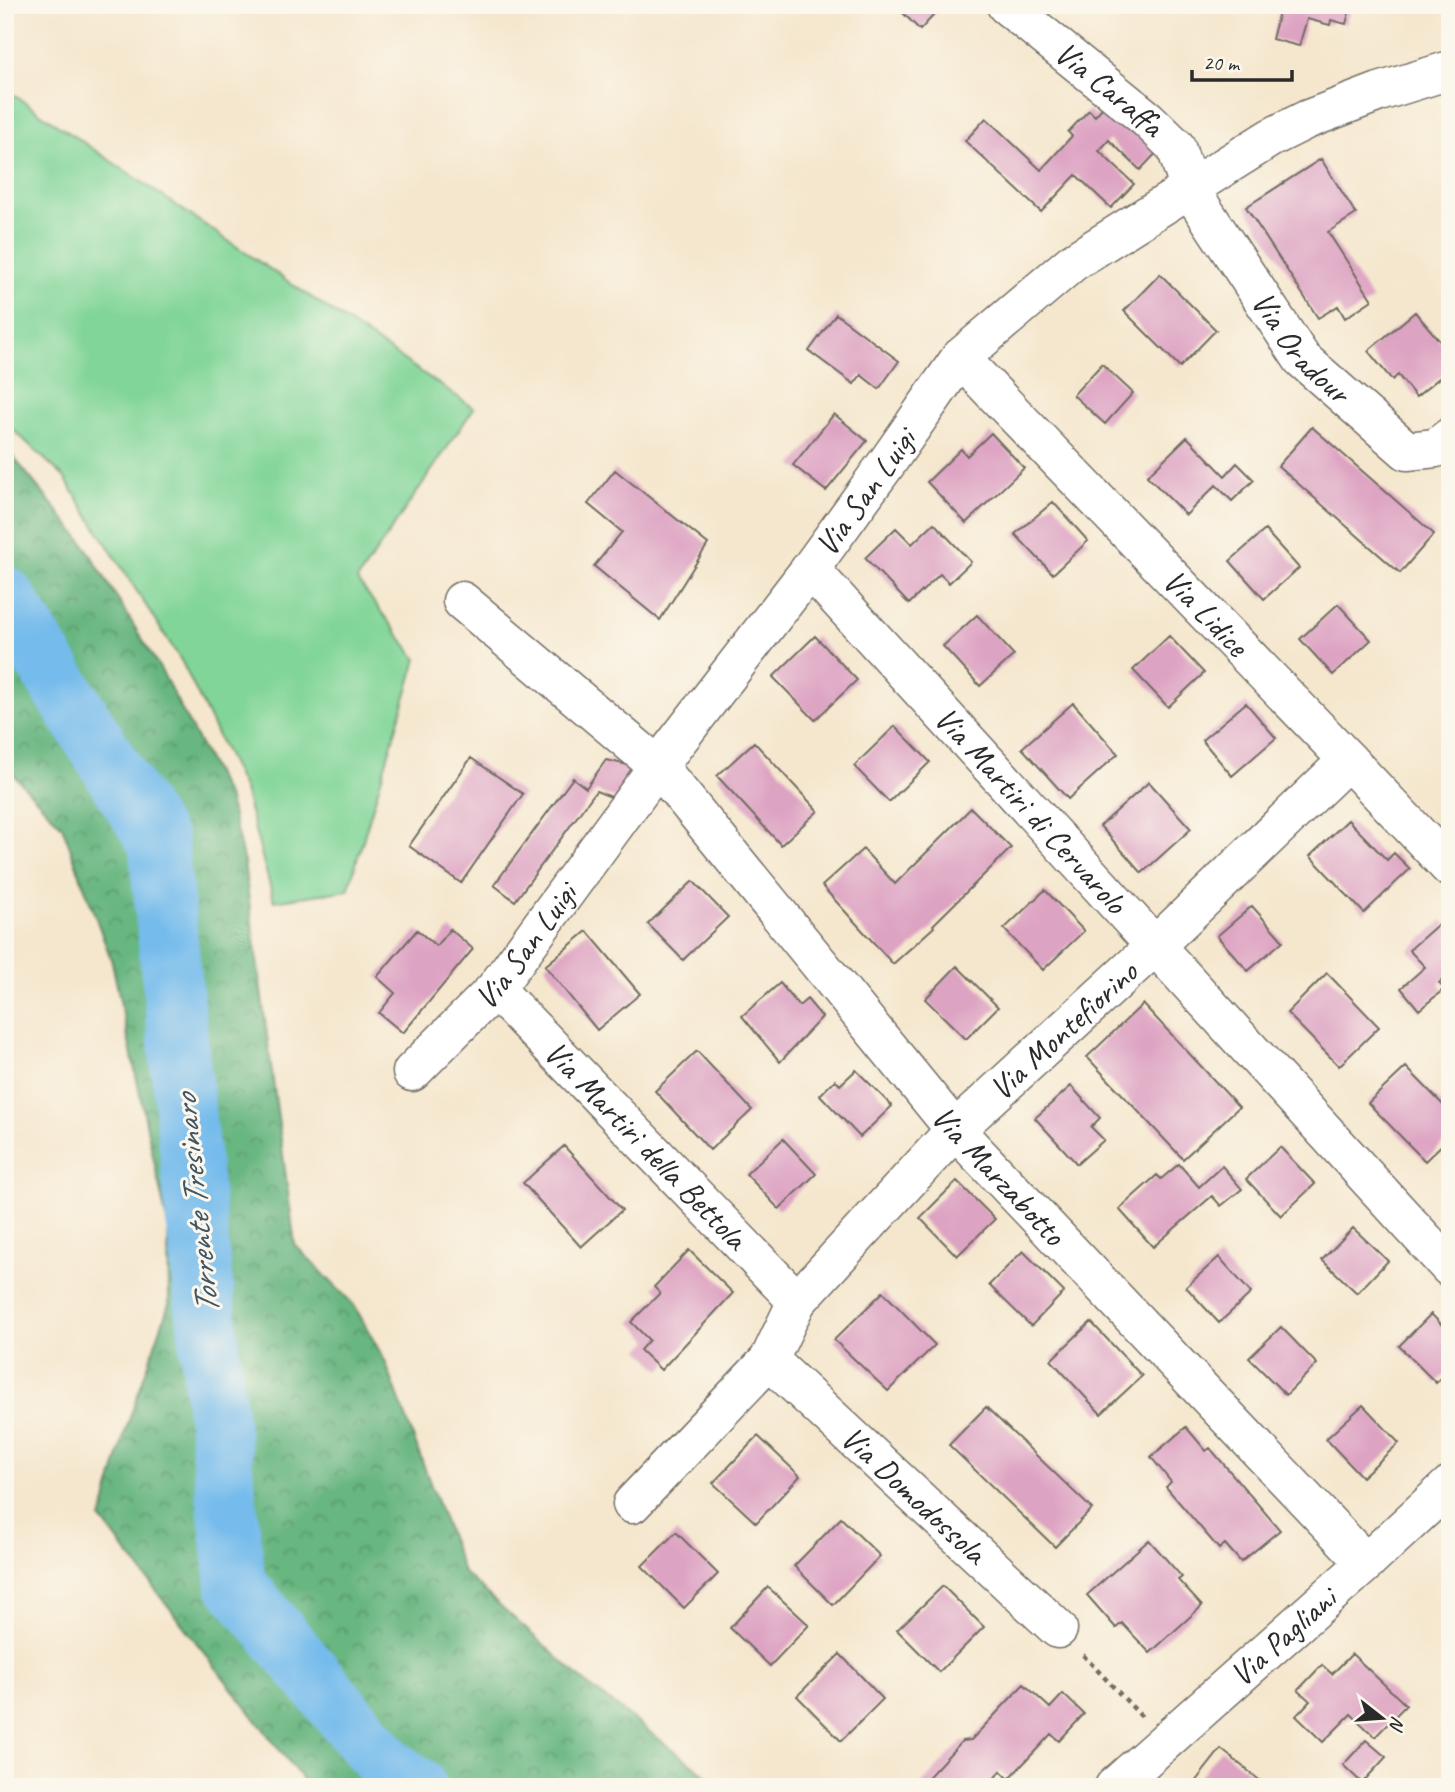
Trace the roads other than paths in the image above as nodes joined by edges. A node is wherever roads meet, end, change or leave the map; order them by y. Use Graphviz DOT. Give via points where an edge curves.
graph roads {
  1 [pos="1006,5"];
  2 [pos="1450,70"];
  3 [pos="1189,188"];
  4 [pos="960,358"];
  5 [pos="1450,437"];
  6 [pos="810,569"];
  7 [pos="462,601"];
  8 [pos="1348,760"];
  9 [pos="658,766"];
  10 [pos="1450,868"];
  11 [pos="1155,946"];
  12 [pos="495,989"];
  13 [pos="412,1072"];
  14 [pos="956,1130"];
  15 [pos="1450,1268"];
  16 [pos="797,1301"];
  17 [pos="769,1360"];
  18 [pos="1450,1485"];
  19 [pos="632,1504"];
  20 [pos="1366,1563"];
  21 [pos="1058,1629"];
  22 [pos="1114,1787"];
  1 -- 3 [label="street, Via Caraffa" via="1175,147"];
  2 -- 3 [label="street, Via San Luigi" via="1306,120"];
  3 -- 4 [label="street, Via San Luigi" via="1073,262"];
  3 -- 5 [label="street, Via Oradour" via="1302,359 1407,450 1436,448"];
  4 -- 6 [label="street, Via San Luigi"];
  4 -- 8 [label="street, Via Lidice"];
  6 -- 9 [label="street, Via San Luigi"];
  6 -- 11 [label="street, Via Martiri di Cervarolo"];
  7 -- 9 [label="street, Via Marzabotto"];
  8 -- 10 [label="street, Via Lidice"];
  8 -- 11 [label="street, Via Montefiorino"];
  9 -- 12 [label="street, Via San Luigi"];
  9 -- 14 [label="street, Via Marzabotto"];
  11 -- 14 [label="street, Via Montefiorino"];
  11 -- 15 [label="street, Via Martiri di Cervarolo"];
  12 -- 13 [label="street, Via San Luigi"];
  12 -- 16 [label="street, Via Martiri della Bettola"];
  14 -- 16 [label="street, Via Montefiorino"];
  14 -- 20 [label="street, Via Marzabotto"];
  16 -- 17 [label="street, Via Montefiorino"];
  17 -- 19 [label="street, Via Montefiorino"];
  17 -- 21 [label="street, Via Domodossola"];
  18 -- 20 [label="street, Via Pagliani"];
  20 -- 22 [label="street, Via Pagliani"];
}
